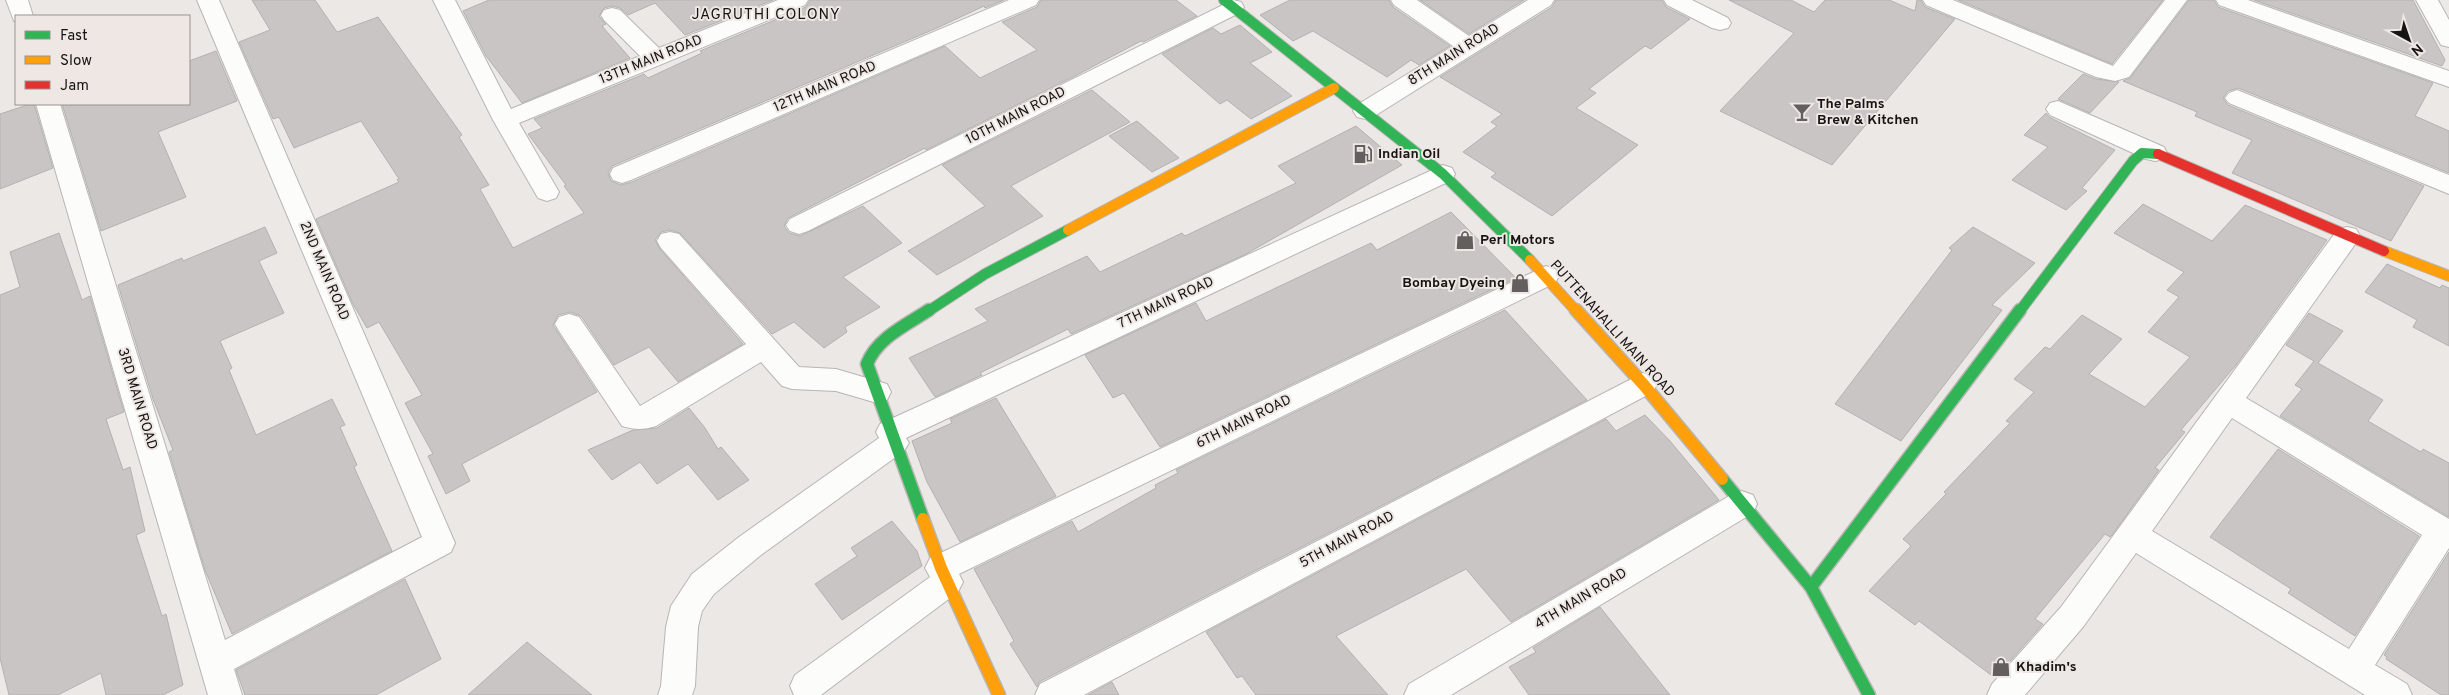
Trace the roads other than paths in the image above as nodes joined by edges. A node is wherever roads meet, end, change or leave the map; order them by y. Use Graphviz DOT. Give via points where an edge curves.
graph roads {
  1 [pos="17,0"];
  2 [pos="208,0"];
  3 [pos="444,0"];
  4 [pos="797,0"];
  5 [pos="1028,0"];
  6 [pos="1402,0"];
  7 [pos="1543,0"];
  8 [pos="1675,0"];
  9 [pos="2176,0"];
  10 [pos="2227,0"];
  11 [pos="2427,0"];
  12 [pos="1229,3"];
  13 [pos="1950,3"];
  14 [pos="22,15"];
  15 [pos="612,15"];
  16 [pos="1720,23"];
  17 [pos="2449,40"];
  18 [pos="1469,46"];
  19 [pos="655,58"];
  20 [pos="2449,79"];
  21 [pos="1334,88"];
  22 [pos="2237,98"];
  23 [pos="48,105"];
  24 [pos="2058,109"];
  25 [pos="1365,111"];
  26 [pos="505,120"];
  27 [pos="2155,153"];
  28 [pos="622,174"];
  29 [pos="1442,174"];
  30 [pos="2449,185"];
  31 [pos="546,192"];
  32 [pos="799,225"];
  33 [pos="2346,236"];
  34 [pos="670,241"];
  35 [pos="1546,276"];
  36 [pos="2449,276"];
  37 [pos="569,324"];
  38 [pos="763,347"];
  39 [pos="1643,384"];
  40 [pos="877,392"];
  41 [pos="2228,401"];
  42 [pos="892,437"];
  43 [pos="1742,504"];
  44 [pos="2133,535"];
  45 [pos="2448,535"];
  46 [pos="944,575"];
  47 [pos="1811,586"];
  48 [pos="215,662"];
  49 [pos="2354,670"];
  50 [pos="807,686"];
  51 [pos="1861,692"];
  52 [pos="225,695"];
  53 [pos="675,695"];
  54 [pos="998,695"];
  55 [pos="1052,695"];
  56 [pos="1421,695"];
  57 [pos="2004,695"];
  58 [pos="2395,695"];
  1 -- 14 [label="street"];
  2 -- 48 [label="street, 2ND MAIN ROAD" via="440,543"];
  3 -- 26 [label="street"];
  4 -- 19 [label="street, 13TH MAIN ROAD"];
  5 -- 28 [label="street, 12TH MAIN ROAD"];
  6 -- 18 [label="street"];
  7 -- 18 [label="street, 8TH MAIN ROAD"];
  8 -- 16 [label="street"];
  9 -- 13 [label="street" via="2121,72 2115,74 2104,72"];
  10 -- 20 [label="street"];
  11 -- 17 [label="street"];
  12 -- 21 [label="street, PUTTENAHALLI MAIN ROAD"];
  12 -- 32 [label="street, 10TH MAIN ROAD"];
  15 -- 19 [label="street"];
  18 -- 25 [label="street, 8TH MAIN ROAD"];
  19 -- 26 [label="street, 13TH MAIN ROAD"];
  21 -- 25 [label="street, PUTTENAHALLI MAIN ROAD"];
  21 -- 40 [label="street" via="985,274 891,335 872,351 867,364"];
  22 -- 30 [label="street"];
  23 -- 48 [label="street, 3RD MAIN ROAD"];
  24 -- 27 [label="street"];
  25 -- 29 [label="street, PUTTENAHALLI MAIN ROAD"];
  26 -- 31 [label="street"];
  27 -- 33 [label="street"];
  27 -- 47 [label="street" via="2142,153 2133,161"];
  29 -- 35 [label="street, PUTTENAHALLI MAIN ROAD"];
  29 -- 42 [label="street, 7TH MAIN ROAD"];
  33 -- 36 [label="street"];
  33 -- 41 [label="street"];
  34 -- 38 [label="street"];
  35 -- 39 [label="street, PUTTENAHALLI MAIN ROAD"];
  35 -- 46 [label="street, 6TH MAIN ROAD"];
  37 -- 38 [label="street" via="632,418 646,418"];
  38 -- 40 [label="street" via="792,378 836,380"];
  39 -- 43 [label="street, PUTTENAHALLI MAIN ROAD"];
  39 -- 55 [label="street, 5TH MAIN ROAD"];
  40 -- 42 [label="street"];
  41 -- 44 [label="street"];
  41 -- 45 [label="street"];
  42 -- 46 [label="street"];
  42 -- 53 [label="street, 7TH MAIN ROAD" via="703,584 687,606"];
  43 -- 47 [label="street, PUTTENAHALLI MAIN ROAD"];
  43 -- 56 [label="street, 4TH MAIN ROAD"];
  44 -- 49 [label="street"];
  44 -- 57 [label="street" via="2072,617"];
  45 -- 49 [label="street" via="2437,538"];
  46 -- 50 [label="street, 6TH MAIN ROAD"];
  46 -- 54 [label="street"];
  47 -- 51 [label="street, PUTTENAHALLI MAIN ROAD"];
  48 -- 52 [label="street, 3RD MAIN ROAD"];
  49 -- 58 [label="street"];
}
